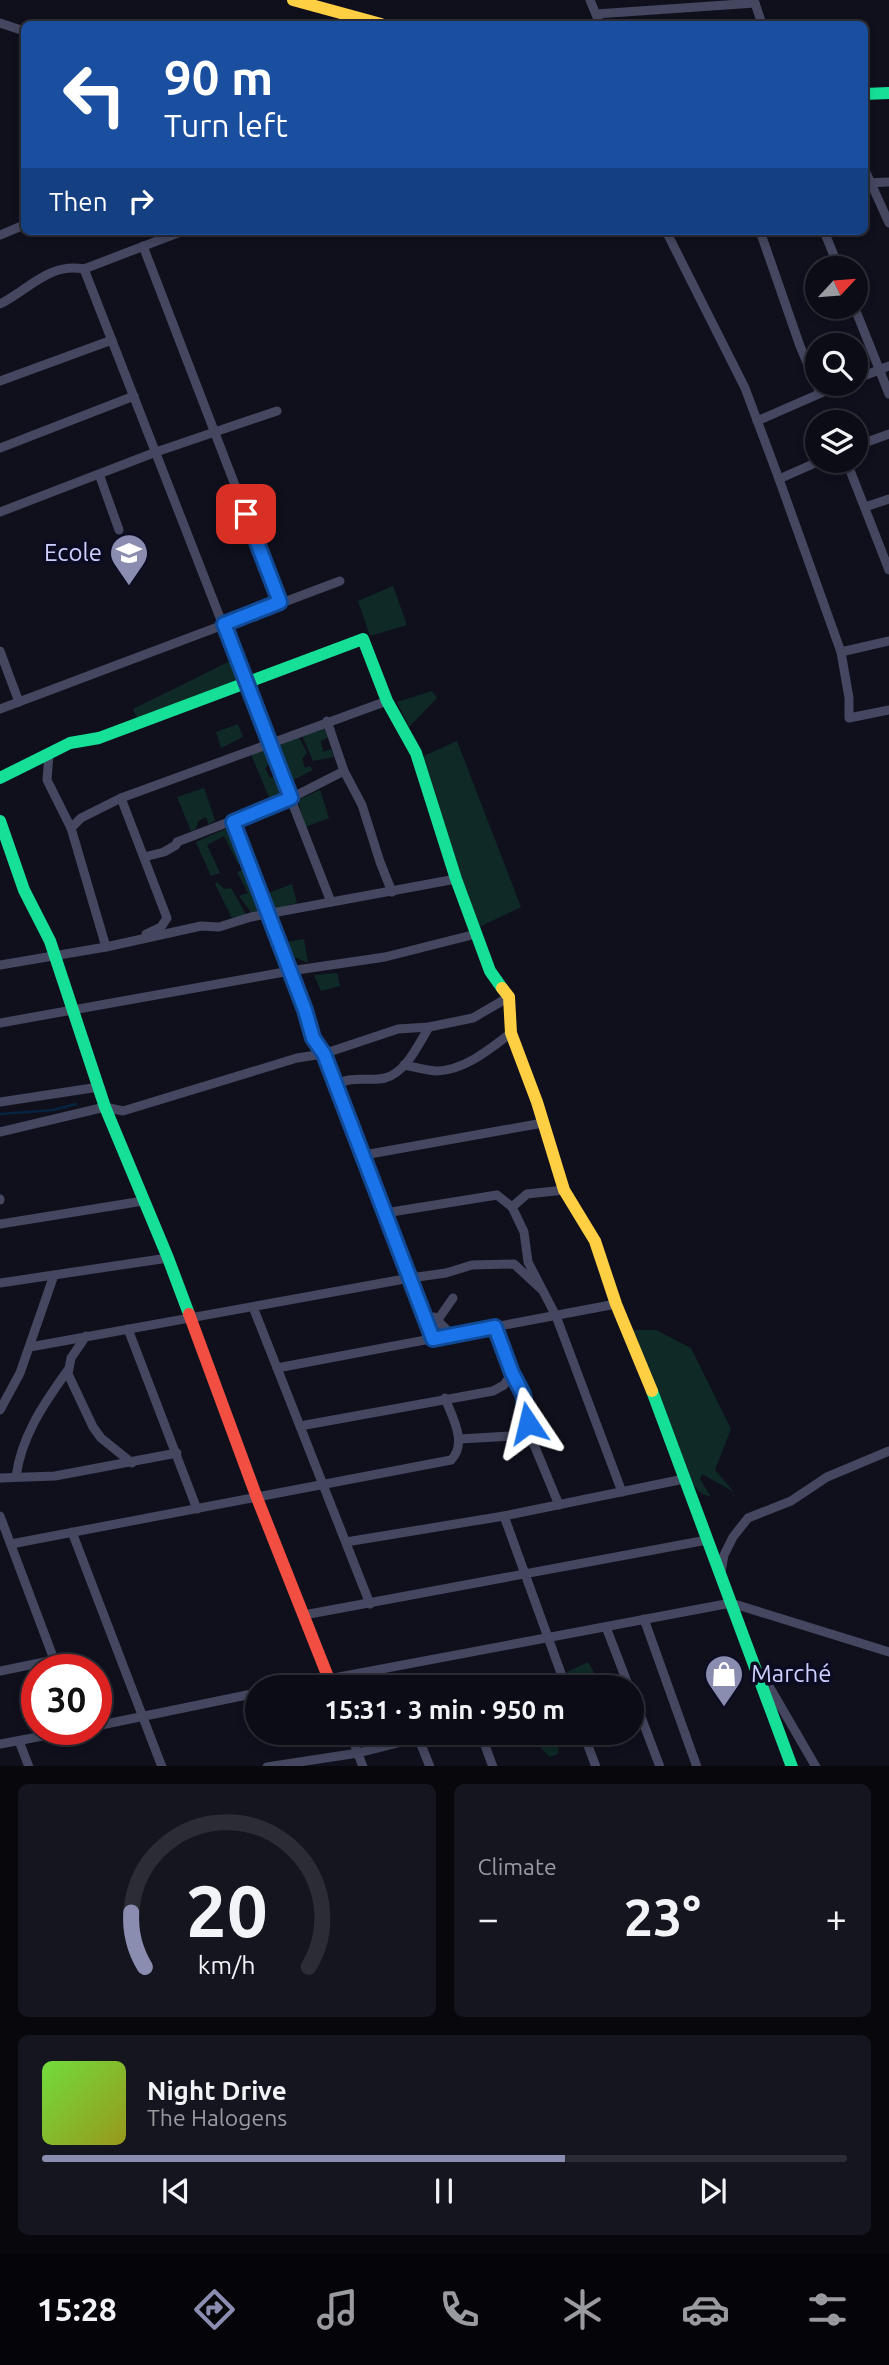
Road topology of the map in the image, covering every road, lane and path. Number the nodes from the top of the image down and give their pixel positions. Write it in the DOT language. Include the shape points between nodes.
graph roads {
  1 [pos="293,0"];
  2 [pos="590,0"];
  3 [pos="755,1"];
  4 [pos="667,4"];
  5 [pos="596,14"];
  6 [pos="370,21"];
  7 [pos="599,21"];
  8 [pos="761,21"];
  9 [pos="0,23"];
  10 [pos="21,30"];
  11 [pos="889,93"];
  12 [pos="868,94"];
  13 [pos="889,182"];
  14 [pos="868,183"];
  15 [pos="868,185"];
  16 [pos="889,223"];
  17 [pos="21,226"];
  18 [pos="0,235"];
  19 [pos="173,235"];
  20 [pos="668,235"];
  21 [pos="761,235"];
  22 [pos="826,235"];
  23 [pos="144,246"];
  24 [pos="834,256"];
  25 [pos="84,269"];
  26 [pos="0,304"];
  27 [pos="859,319"];
  28 [pos="112,340"];
  29 [pos="805,359"];
  30 [pos="889,366"];
  31 [pos="879,370"];
  32 [pos="868,374"];
  33 [pos="0,381"];
  34 [pos="889,394"];
  35 [pos="134,396"];
  36 [pos="813,396"];
  37 [pos="277,411"];
  38 [pos="757,421"];
  39 [pos="215,432"];
  40 [pos="889,434"];
  41 [pos="868,442"];
  42 [pos="0,448"];
  43 [pos="156,452"];
  44 [pos="805,468"];
  45 [pos="851,473"];
  46 [pos="99,474"];
  47 [pos="779,480"];
  48 [pos="889,499"];
  49 [pos="865,507"];
  50 [pos="0,512"];
  51 [pos="120,530"];
  52 [pos="889,570"];
  53 [pos="340,581"];
  54 [pos="280,602"];
  55 [pos="224,624"];
  56 [pos="889,641"];
  57 [pos="0,651"];
  58 [pos="841,652"];
  59 [pos="246,684"];
  60 [pos="387,701"];
  61 [pos="19,702"];
  62 [pos="0,709"];
  63 [pos="889,710"];
  64 [pos="327,721"];
  65 [pos="269,742"];
  66 [pos="49,754"];
  67 [pos="344,771"];
  68 [pos="0,778"];
  69 [pos="121,798"];
  70 [pos="291,798"];
  71 [pos="0,821"];
  72 [pos="233,822"];
  73 [pos="71,828"];
  74 [pos="144,857"];
  75 [pos="456,879"];
  76 [pos="393,892"];
  77 [pos="331,902"];
  78 [pos="269,914"];
  79 [pos="476,933"];
  80 [pos="131,941"];
  81 [pos="106,947"];
  82 [pos="53,956"];
  83 [pos="0,965"];
  84 [pos="290,971"];
  85 [pos="509,997"];
  86 [pos="72,1011"];
  87 [pos="0,1023"];
  88 [pos="429,1027"];
  89 [pos="510,1033"];
  90 [pos="324,1054"];
  91 [pos="404,1065"];
  92 [pos="335,1085"];
  93 [pos="99,1087"];
  94 [pos="0,1102"];
  95 [pos="105,1107"];
  96 [pos="543,1123"];
  97 [pos="0,1132"];
  98 [pos="364,1155"];
  99 [pos="564,1190"];
  100 [pos="143,1200"];
  101 [pos="512,1207"];
  102 [pos="385,1213"];
  103 [pos="0,1224"];
  104 [pos="168,1258"];
  105 [pos="54,1275"];
  106 [pos="410,1278"];
  107 [pos="0,1283"];
  108 [pos="541,1289"];
  109 [pos="453,1298"];
  110 [pos="420,1304"];
  111 [pos="616,1304"];
  112 [pos="253,1307"];
  113 [pos="556,1316"];
  114 [pos="191,1318"];
  115 [pos="437,1320"];
  116 [pos="495,1327"];
  117 [pos="128,1329"];
  118 [pos="447,1329"];
  119 [pos="432,1335"];
  120 [pos="86,1336"];
  121 [pos="30,1347"];
  122 [pos="277,1368"];
  123 [pos="68,1370"];
  124 [pos="512,1373"];
  125 [pos="445,1398"];
  126 [pos="0,1410"];
  127 [pos="300,1426"];
  128 [pos="530,1435"];
  129 [pos="459,1439"];
  130 [pos="889,1451"];
  131 [pos="177,1453"];
  132 [pos="132,1463"];
  133 [pos="16,1477"];
  134 [pos="0,1478"];
  135 [pos="684,1479"];
  136 [pos="323,1485"];
  137 [pos="622,1492"];
  138 [pos="257,1497"];
  139 [pos="559,1505"];
  140 [pos="197,1509"];
  141 [pos="0,1516"];
  142 [pos="504,1516"];
  143 [pos="72,1532"];
  144 [pos="707,1540"];
  145 [pos="346,1542"];
  146 [pos="11,1544"];
  147 [pos="523,1573"];
  148 [pos="721,1577"];
  149 [pos="731,1603"];
  150 [pos="370,1604"];
  151 [pos="304,1615"];
  152 [pos="644,1619"];
  153 [pos="606,1627"];
  154 [pos="547,1637"];
  155 [pos="748,1650"];
  156 [pos="889,1652"];
  157 [pos="52,1654"];
  158 [pos="21,1669"];
  159 [pos="0,1671"];
  160 [pos="327,1675"];
  161 [pos="368,1675"];
  162 [pos="561,1675"];
  163 [pos="624,1675"];
  164 [pos="245,1695"];
  165 [pos="142,1716"];
  166 [pos="112,1723"];
  167 [pos="644,1724"];
  168 [pos="19,1741"];
  169 [pos="0,1744"];
  170 [pos="355,1745"];
  171 [pos="388,1745"];
  172 [pos="421,1745"];
  173 [pos="485,1745"];
  174 [pos="588,1745"];
  175 [pos="358,1753"];
  176 [pos="29,1766"];
  177 [pos="162,1766"];
  178 [pos="267,1766"];
  179 [pos="363,1766"];
  180 [pos="430,1766"];
  181 [pos="493,1766"];
  182 [pos="596,1766"];
  183 [pos="660,1766"];
  184 [pos="697,1766"];
  185 [pos="792,1766"];
  186 [pos="816,1766"];
  1 -- 6 [label="street"];
  2 -- 5 [label="street"];
  3 -- 4 [label="street"];
  3 -- 8 [label="street"];
  4 -- 5 [label="street"];
  5 -- 7 [label="street"];
  9 -- 10 [label="street"];
  11 -- 12 [label="street"];
  13 -- 14 [label="street"];
  15 -- 16 [label="street"];
  17 -- 18 [label="street"];
  19 -- 23 [label="street"];
  20 -- 38 [label="street"];
  21 -- 29 [label="street"];
  22 -- 24 [label="street"];
  23 -- 25 [label="street"];
  23 -- 39 [label="street"];
  25 -- 26 [label="street" via="52,272"];
  25 -- 28 [label="street"];
  27 -- 31 [label="street"];
  28 -- 33 [label="street"];
  28 -- 35 [label="street"];
  30 -- 31 [label="street"];
  31 -- 32 [label="street"];
  31 -- 34 [label="street"];
  35 -- 42 [label="street"];
  35 -- 43 [label="street"];
  36 -- 38 [label="street"];
  37 -- 39 [label="street"];
  38 -- 47 [label="street"];
  39 -- 43 [label="street"];
  39 -- 54 [label="street"];
  40 -- 41 [label="street"];
  43 -- 46 [label="street"];
  43 -- 55 [label="street"];
  44 -- 47 [label="street"];
  45 -- 49 [label="street"];
  46 -- 50 [label="street"];
  46 -- 51 [label="street"];
  47 -- 58 [label="street"];
  48 -- 49 [label="street"];
  49 -- 52 [label="street"];
  53 -- 54 [label="street"];
  54 -- 55 [label="street"];
  55 -- 59 [label="street"];
  55 -- 61 [label="street"];
  56 -- 58 [label="street"];
  57 -- 61 [label="street"];
  58 -- 63 [label="street" via="849,718"];
  59 -- 60 [label="street" via="363,639"];
  59 -- 65 [label="street"];
  59 -- 66 [label="street"];
  60 -- 64 [label="street"];
  60 -- 75 [label="street" via="416,753"];
  61 -- 62 [label="street"];
  64 -- 65 [label="street"];
  64 -- 67 [label="street"];
  65 -- 69 [label="street"];
  65 -- 70 [label="street"];
  66 -- 68 [label="street"];
  66 -- 73 [label="street" via="47,780"];
  67 -- 70 [label="street"];
  67 -- 76 [label="street" via="362,805"];
  69 -- 73 [label="street"];
  69 -- 74 [label="street"];
  70 -- 72 [label="street"];
  70 -- 77 [label="street"];
  71 -- 82 [label="street"];
  72 -- 74 [label="street"];
  72 -- 78 [label="street"];
  73 -- 81 [label="street"];
  74 -- 80 [label="street" via="167,918 161,927"];
  75 -- 76 [label="street"];
  75 -- 79 [label="street"];
  76 -- 77 [label="street"];
  77 -- 78 [label="street"];
  78 -- 80 [label="street"];
  78 -- 84 [label="street"];
  79 -- 84 [label="street" via="385,957"];
  79 -- 85 [label="street" via="490,971"];
  80 -- 81 [label="street"];
  81 -- 82 [label="street"];
  82 -- 83 [label="street"];
  82 -- 86 [label="street"];
  84 -- 86 [label="street"];
  84 -- 90 [label="street" via="313,1038"];
  85 -- 88 [label="street" via="473,1018"];
  85 -- 89 [label="street"];
  86 -- 87 [label="street"];
  86 -- 93 [label="street"];
  88 -- 90 [label="street" via="398,1029"];
  88 -- 91 [label="street"];
  89 -- 91 [label="street" via="484,1054 456,1066 437,1070"];
  89 -- 96 [label="street"];
  90 -- 92 [label="street"];
  90 -- 95 [label="street" via="297,1058 123,1111"];
  91 -- 92 [label="street" via="387,1078 359,1078"];
  92 -- 98 [label="street"];
  93 -- 94 [label="street"];
  93 -- 95 [label="street"];
  95 -- 97 [label="street"];
  95 -- 100 [label="street"];
  96 -- 98 [label="street"];
  96 -- 99 [label="street"];
  98 -- 102 [label="street"];
  99 -- 101 [label="street" via="527,1194"];
  99 -- 111 [label="street" via="595,1241"];
  100 -- 103 [label="street"];
  100 -- 104 [label="street"];
  101 -- 102 [label="street" via="497,1195"];
  101 -- 108 [label="street"];
  102 -- 106 [label="street"];
  104 -- 105 [label="street"];
  104 -- 114 [label="street"];
  105 -- 107 [label="street"];
  105 -- 121 [label="street"];
  106 -- 108 [label="street" via="472,1265 514,1264"];
  106 -- 110 [label="street"];
  106 -- 112 [label="street"];
  108 -- 113 [label="street"];
  109 -- 115 [label="street"];
  110 -- 115 [label="street"];
  110 -- 119 [label="street"];
  111 -- 113 [label="street"];
  111 -- 135 [label="street"];
  112 -- 114 [label="street"];
  112 -- 122 [label="street"];
  113 -- 116 [label="street"];
  113 -- 137 [label="street"];
  114 -- 117 [label="street"];
  114 -- 138 [label="street"];
  115 -- 118 [label="street"];
  115 -- 119 [label="street"];
  116 -- 119 [label="street"];
  116 -- 124 [label="street"];
  117 -- 120 [label="street"];
  117 -- 131 [label="street"];
  119 -- 122 [label="street"];
  120 -- 121 [label="street"];
  120 -- 123 [label="street"];
  121 -- 126 [label="street"];
  122 -- 127 [label="street"];
  123 -- 132 [label="street" via="93,1427"];
  123 -- 133 [label="street" via="31,1427"];
  124 -- 125 [label="street" via="493,1391"];
  124 -- 128 [label="street" via="523,1394"];
  125 -- 127 [label="street"];
  125 -- 129 [label="street"];
  127 -- 136 [label="street"];
  128 -- 129 [label="street"];
  128 -- 139 [label="street"];
  129 -- 136 [label="street" via="451,1460"];
  130 -- 148 [label="street" via="748,1518 728,1546"];
  131 -- 132 [label="street"];
  131 -- 140 [label="street"];
  132 -- 133 [label="street" via="55,1476"];
  133 -- 134 [label="street"];
  135 -- 137 [label="street"];
  135 -- 144 [label="street"];
  136 -- 138 [label="street"];
  136 -- 145 [label="street"];
  137 -- 139 [label="street"];
  138 -- 140 [label="street"];
  138 -- 151 [label="street"];
  139 -- 142 [label="street"];
  140 -- 143 [label="street"];
  141 -- 146 [label="street"];
  142 -- 145 [label="street"];
  142 -- 147 [label="street"];
  143 -- 146 [label="street"];
  143 -- 165 [label="street"];
  144 -- 147 [label="street"];
  144 -- 148 [label="street"];
  145 -- 150 [label="street"];
  146 -- 157 [label="street"];
  147 -- 150 [label="street"];
  147 -- 154 [label="street"];
  148 -- 149 [label="street"];
  149 -- 152 [label="street"];
  149 -- 155 [label="street"];
  149 -- 156 [label="street"];
  150 -- 151 [label="street"];
  151 -- 160 [label="street"];
  152 -- 153 [label="street"];
  152 -- 184 [label="street"];
  153 -- 154 [label="street"];
  153 -- 163 [label="street"];
  154 -- 161 [label="street"];
  154 -- 162 [label="street"];
  155 -- 185 [label="street"];
  155 -- 186 [label="street"];
  158 -- 159 [label="street"];
  164 -- 165 [label="street"];
  165 -- 166 [label="street"];
  165 -- 177 [label="street"];
  167 -- 183 [label="street"];
  168 -- 169 [label="street"];
  168 -- 176 [label="street"];
  170 -- 175 [label="street"];
  171 -- 175 [label="street"];
  172 -- 180 [label="street"];
  173 -- 181 [label="street"];
  174 -- 182 [label="street"];
  175 -- 178 [label="street"];
  175 -- 179 [label="street"];
}
